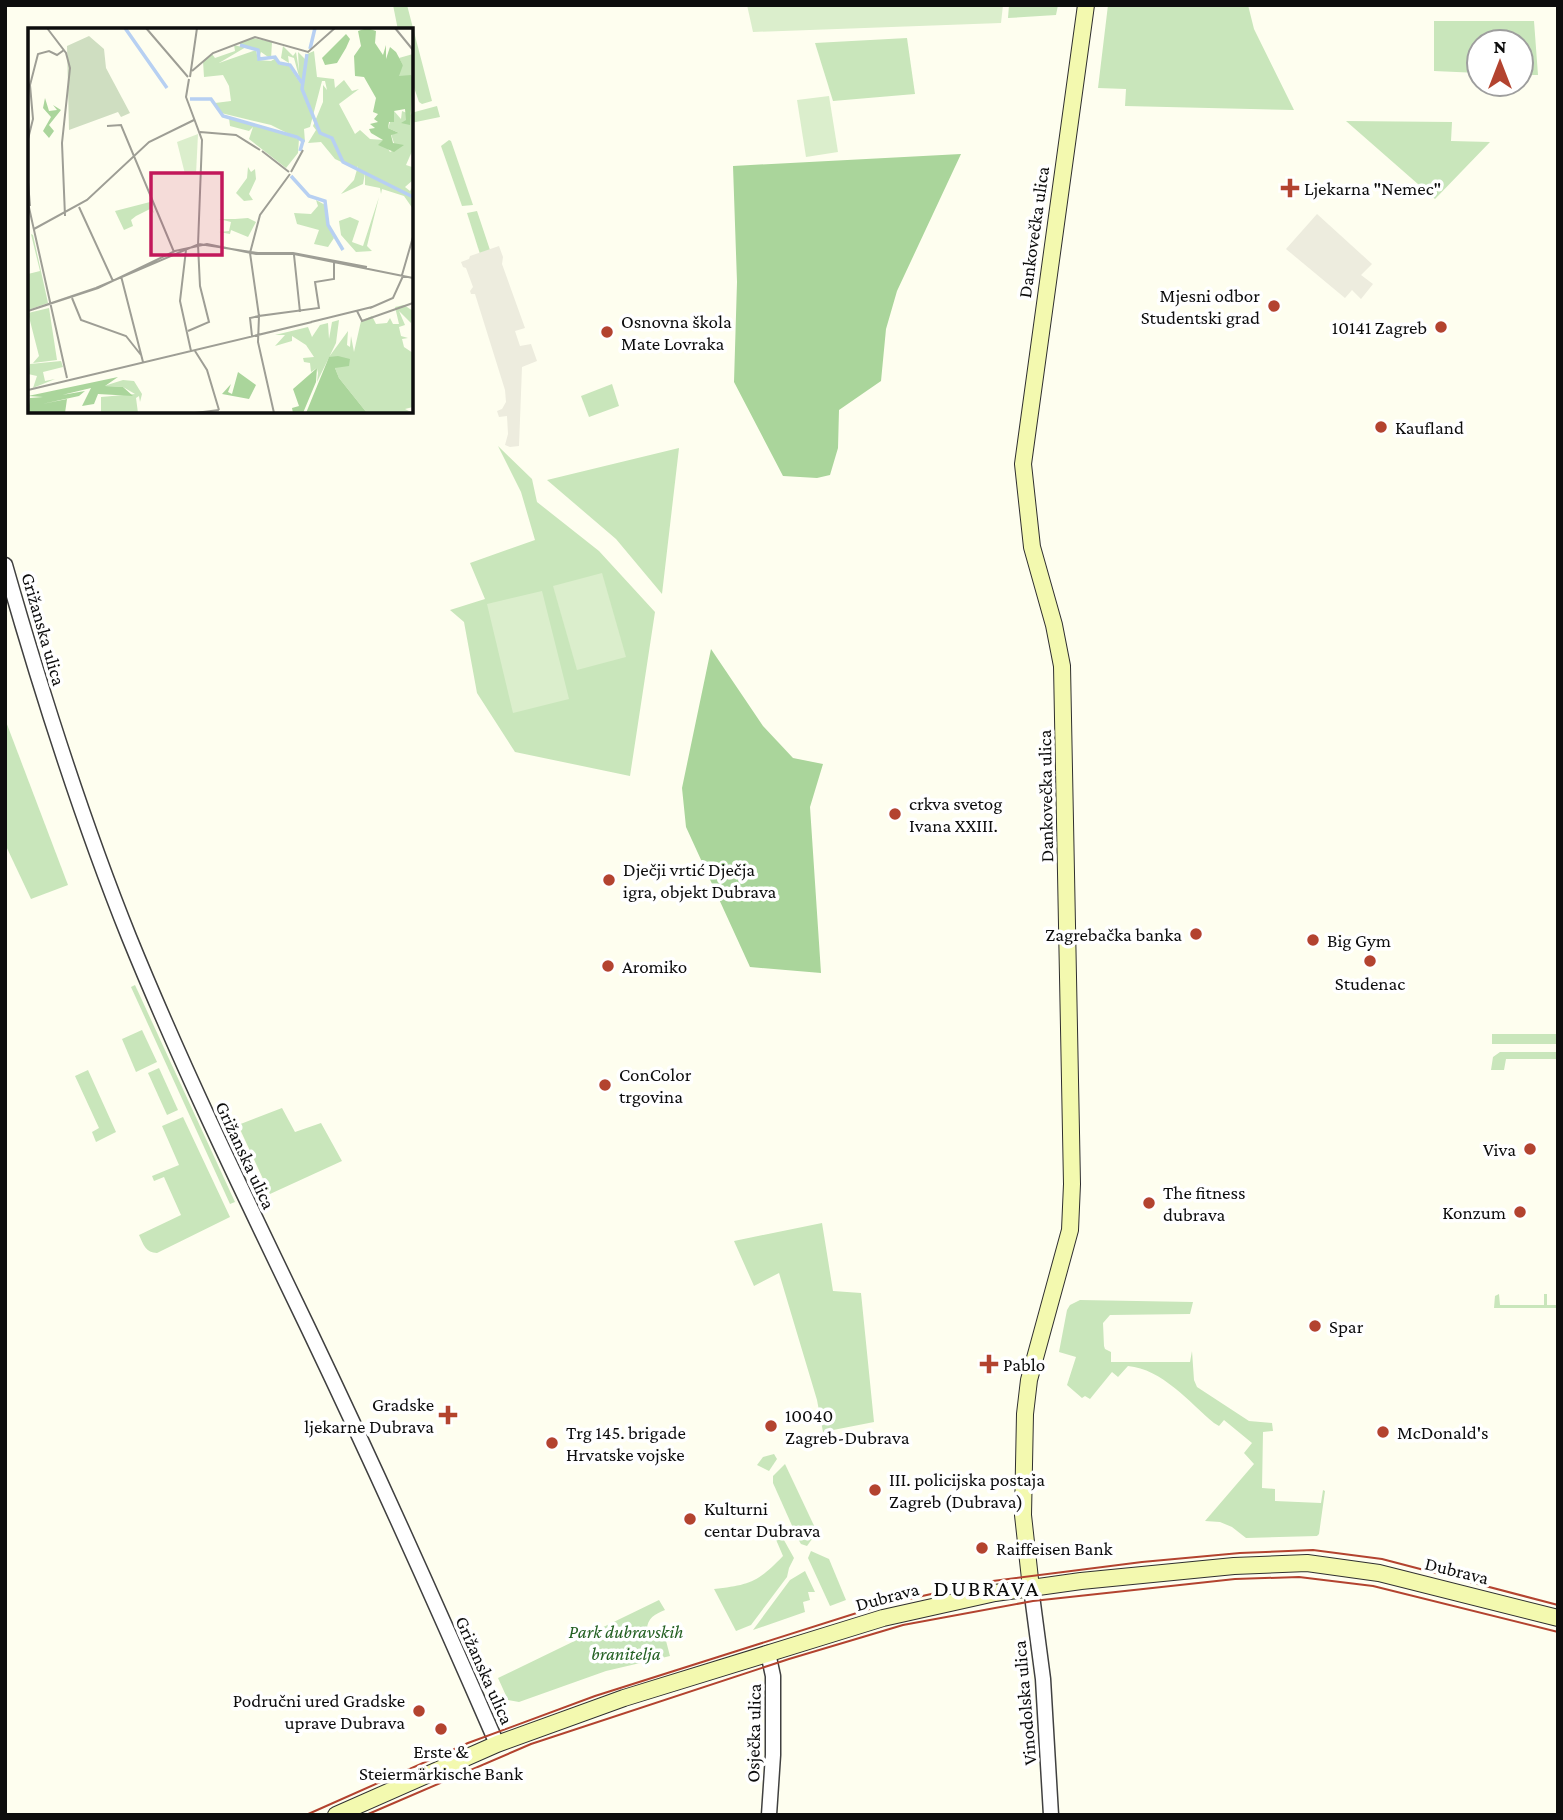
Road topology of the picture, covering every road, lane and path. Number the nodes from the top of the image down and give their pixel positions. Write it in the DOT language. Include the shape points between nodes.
graph roads {
  1 [pos="1086,5"];
  2 [pos="5,565"];
  3 [pos="1031,1588"];
  4 [pos="1558,1618"];
  5 [pos="768,1653"];
  6 [pos="497,1744"];
  7 [pos="336,1815"];
  8 [pos="769,1815"];
  9 [pos="1051,1815"];
  1 -- 3 [label="main road, Dankovečka ulica" via="1023,464 1032,547 1062,666 1072,1184 1070,1230 1027,1393 1022,1482"];
  2 -- 6 [label="street, Grižanska ulica" via="64,760 155,999"];
  3 -- 4 [label="main road, Dubrava" via="1234,1566 1321,1564 1379,1573"];
  3 -- 5 [label="main road, Dubrava" via="909,1611"];
  3 -- 9 [label="street, Vinodolska ulica"];
  5 -- 6 [label="main road, Dubrava"];
  5 -- 8 [label="street, Osječka ulica" via="773,1703"];
  6 -- 7 [label="main road, Dubrava"];
}
